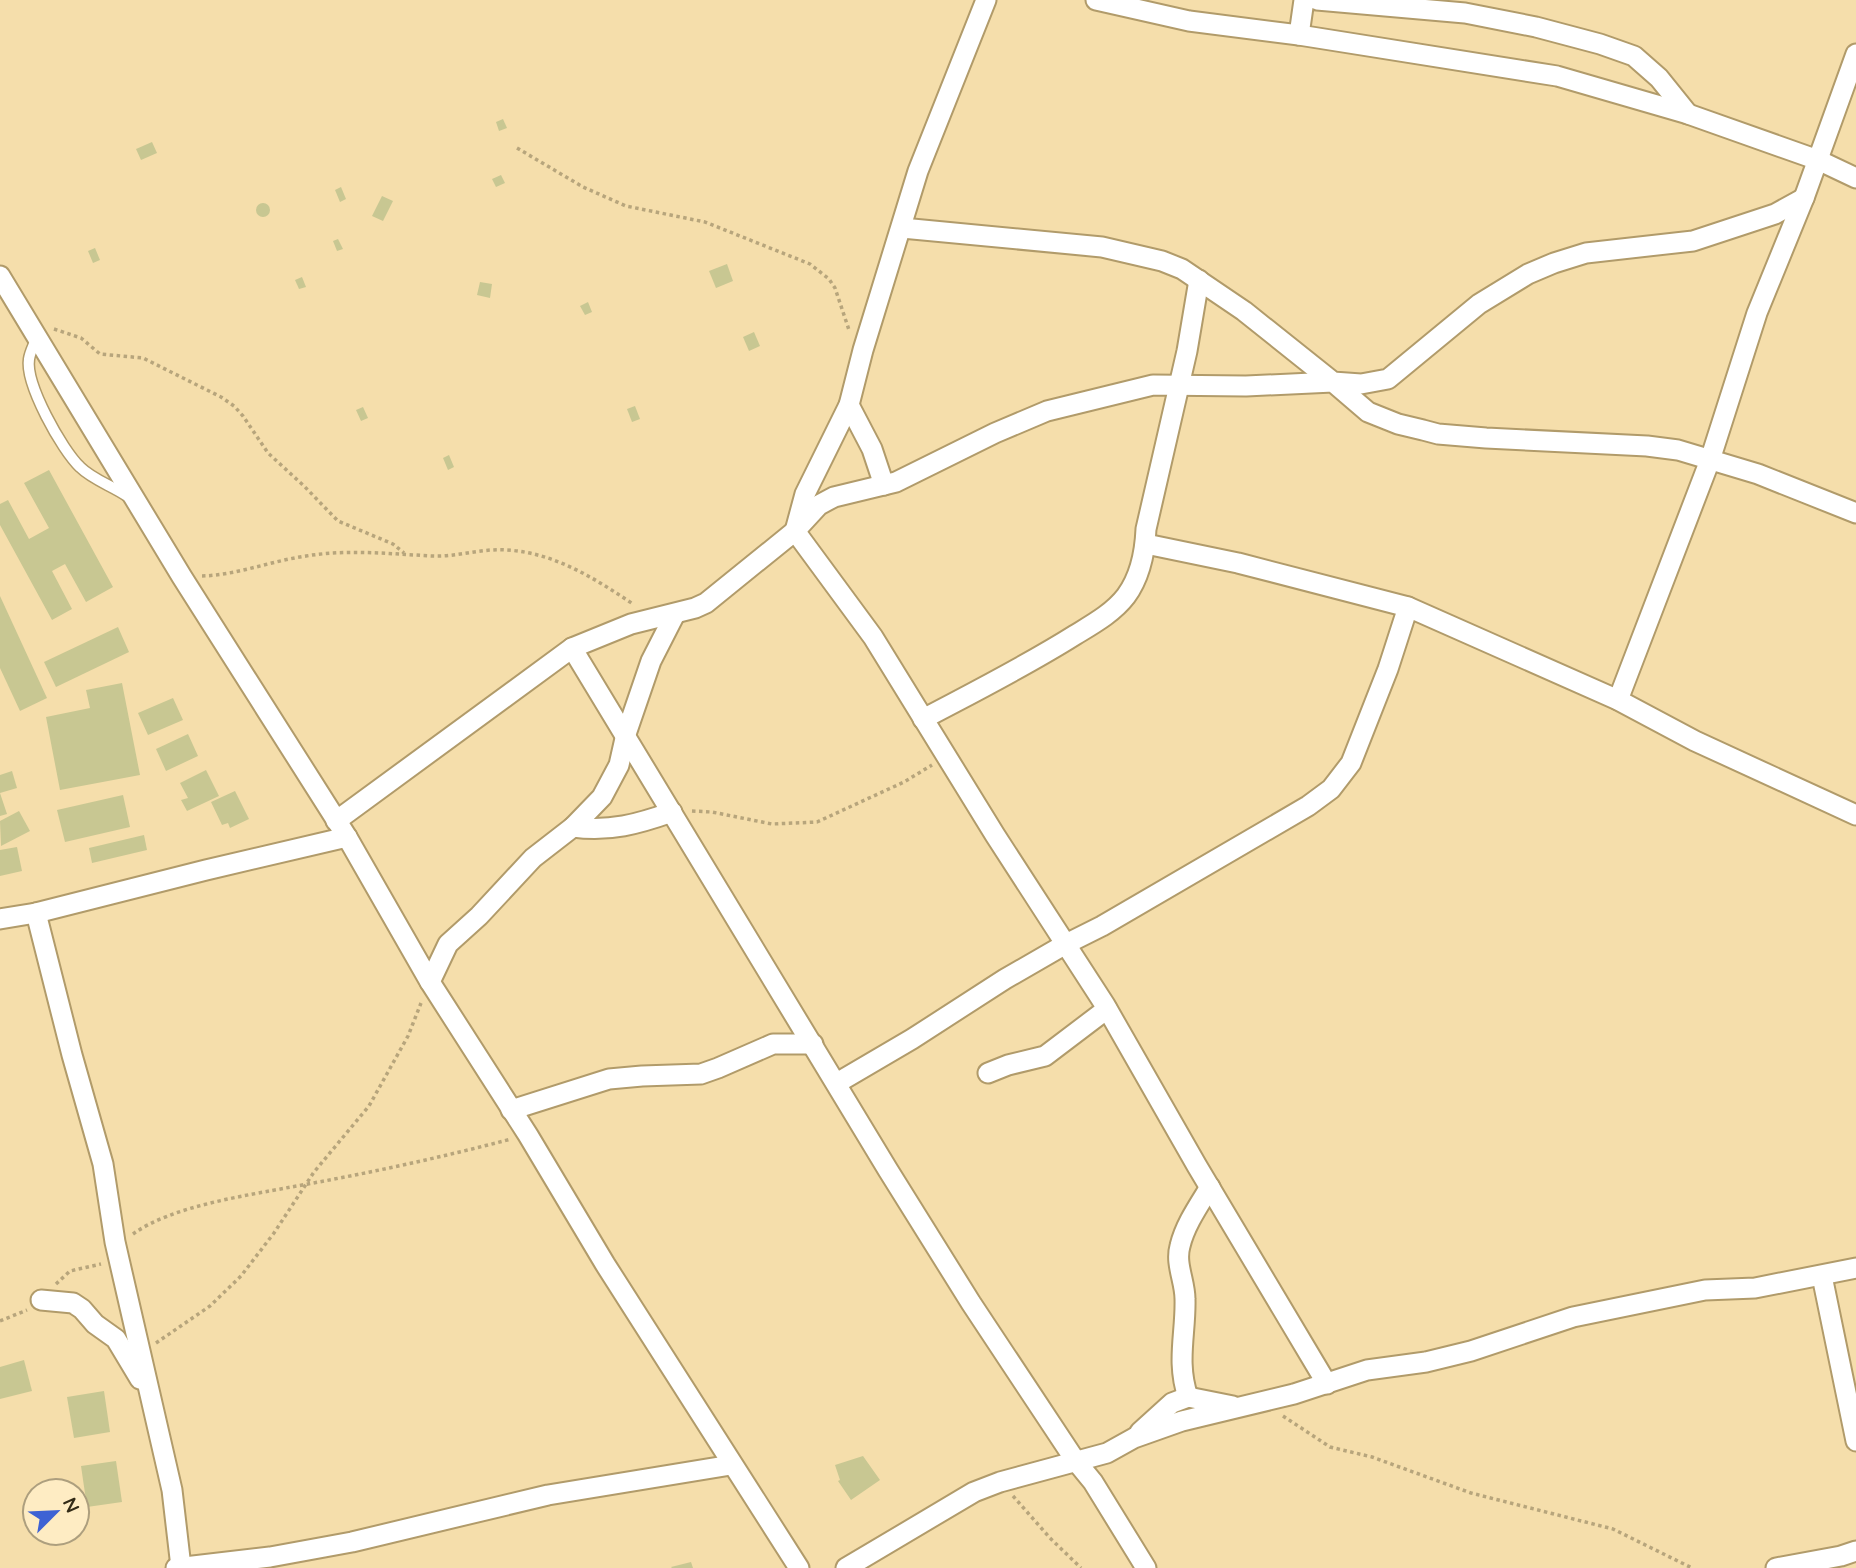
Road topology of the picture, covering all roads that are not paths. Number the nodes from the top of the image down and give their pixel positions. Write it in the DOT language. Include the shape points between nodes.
graph roads {
  1 [pos="986,0"];
  2 [pos="1096,0"];
  3 [pos="1304,0"];
  4 [pos="1317,0"];
  5 [pos="1299,35"];
  6 [pos="1856,54"];
  7 [pos="1688,114"];
  8 [pos="1818,159"];
  9 [pos="1856,178"];
  10 [pos="1804,198"];
  11 [pos="902,228"];
  12 [pos="0,276"];
  13 [pos="1199,280"];
  14 [pos="34,335"];
  15 [pos="1333,382"];
  16 [pos="1179,386"];
  17 [pos="849,405"];
  18 [pos="1710,460"];
  19 [pos="884,485"];
  20 [pos="136,501"];
  21 [pos="1856,513"];
  22 [pos="795,531"];
  23 [pos="1146,544"];
  24 [pos="1408,607"];
  25 [pos="675,614"];
  26 [pos="572,648"];
  27 [pos="1618,700"];
  28 [pos="923,719"];
  29 [pos="626,734"];
  30 [pos="672,812"];
  31 [pos="1856,815"];
  32 [pos="573,827"];
  33 [pos="341,829"];
  34 [pos="36,913"];
  35 [pos="0,919"];
  36 [pos="1064,945"];
  37 [pos="430,982"];
  38 [pos="1107,1009"];
  39 [pos="813,1044"];
  40 [pos="988,1073"];
  41 [pos="837,1083"];
  42 [pos="512,1110"];
  43 [pos="1210,1187"];
  44 [pos="1856,1268"];
  45 [pos="1822,1276"];
  46 [pos="41,1300"];
  47 [pos="1327,1384"];
  48 [pos="149,1392"];
  49 [pos="1188,1397"];
  50 [pos="1236,1407"];
  51 [pos="1134,1438"];
  52 [pos="1856,1441"];
  53 [pos="1075,1460"];
  54 [pos="731,1465"];
  55 [pos="1856,1551"];
  56 [pos="179,1567"];
  57 [pos="799,1568"];
  58 [pos="846,1568"];
  59 [pos="1146,1568"];
  60 [pos="1776,1568"];
  1 -- 11 [label="street" via="918,172"];
  2 -- 5 [label="street" via="1189,21"];
  3 -- 5 [label="street"];
  4 -- 7 [label="street" via="1465,13 1600,44 1634,56"];
  5 -- 7 [label="street" via="1557,76"];
  6 -- 8 [label="street"];
  7 -- 8 [label="street"];
  8 -- 9 [label="street"];
  8 -- 10 [label="street"];
  10 -- 15 [label="street" via="1775,214 1693,241 1586,253 1554,262 1479,304 1388,379 1361,384"];
  10 -- 18 [label="street" via="1757,313"];
  11 -- 13 [label="street" via="1101,247 1162,261"];
  11 -- 17 [label="street"];
  12 -- 14 [label="street"];
  13 -- 15 [label="street"];
  13 -- 16 [label="street"];
  14 -- 20 [label="street"];
  14 -- 20 [label="lane" via="30,373 62,444 82,469"];
  15 -- 16 [label="street"];
  15 -- 18 [label="street" via="1368,412 1438,434 1647,446"];
  16 -- 19 [label="street" via="1153,385 1047,411"];
  16 -- 23 [label="street"];
  17 -- 19 [label="street"];
  17 -- 22 [label="street" via="805,494"];
  18 -- 21 [label="street"];
  18 -- 27 [label="street"];
  19 -- 22 [label="street" via="819,505"];
  20 -- 33 [label="street"];
  22 -- 25 [label="street" via="716,597"];
  22 -- 28 [label="street" via="873,637"];
  23 -- 24 [label="street"];
  23 -- 28 [label="street" via="1132,586 1107,615"];
  24 -- 27 [label="street"];
  24 -- 36 [label="street" via="1351,763 1331,789"];
  25 -- 26 [label="street" via="631,624"];
  25 -- 29 [label="street" via="651,661"];
  26 -- 29 [label="street"];
  26 -- 33 [label="street"];
  27 -- 31 [label="street"];
  28 -- 36 [label="street"];
  29 -- 30 [label="street"];
  29 -- 32 [label="street" via="611,782"];
  30 -- 32 [label="street" via="625,827"];
  30 -- 39 [label="street"];
  32 -- 37 [label="street" via="533,858 448,944"];
  33 -- 34 [label="street" via="206,870"];
  33 -- 37 [label="street"];
  34 -- 35 [label="street"];
  34 -- 48 [label="street" via="99,1144"];
  36 -- 38 [label="street"];
  36 -- 41 [label="street"];
  37 -- 42 [label="street"];
  38 -- 40 [label="street" via="1045,1056"];
  38 -- 43 [label="street"];
  39 -- 41 [label="street"];
  39 -- 42 [label="street" via="774,1044 701,1074 610,1079"];
  41 -- 53 [label="street" via="971,1303"];
  42 -- 54 [label="street"];
  43 -- 47 [label="street"];
  43 -- 49 [label="street" via="1179,1247 1186,1300 1182,1353"];
  44 -- 45 [label="street"];
  45 -- 47 [label="street" via="1628,1305 1573,1317 1460,1354 1367,1370"];
  45 -- 52 [label="street"];
  46 -- 48 [label="street" via="73,1303 82,1309 116,1339"];
  47 -- 50 [label="street"];
  48 -- 56 [label="street" via="172,1490"];
  49 -- 50 [label="street"];
  49 -- 51 [label="street" via="1172,1403"];
  50 -- 51 [label="street"];
  51 -- 53 [label="street" via="1107,1453"];
  53 -- 58 [label="street" via="974,1492"];
  53 -- 59 [label="street"];
  54 -- 56 [label="street" via="548,1495 352,1542"];
  54 -- 57 [label="street"];
  55 -- 60 [label="street"];
}
